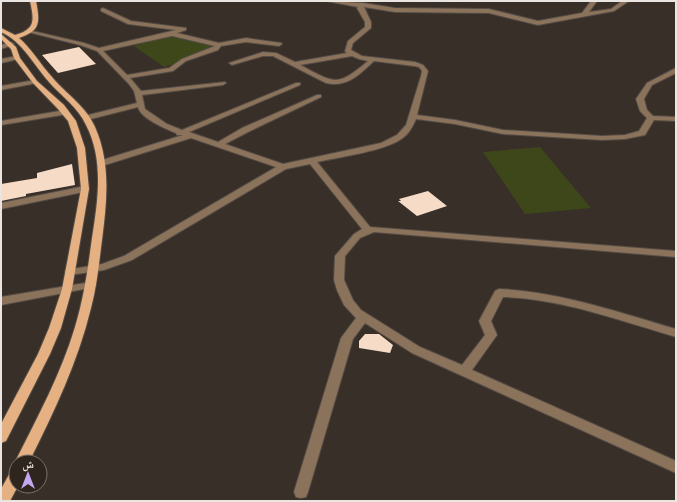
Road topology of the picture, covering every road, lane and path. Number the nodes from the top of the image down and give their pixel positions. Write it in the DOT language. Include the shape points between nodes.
graph roads {
  1 [pos="34,1"];
  2 [pos="329,1"];
  3 [pos="594,1"];
  4 [pos="626,1"];
  5 [pos="363,5"];
  6 [pos="103,10"];
  7 [pos="584,14"];
  8 [pos="1,30"];
  9 [pos="30,31"];
  10 [pos="170,34"];
  11 [pos="1,36"];
  12 [pos="9,43"];
  13 [pos="279,44"];
  14 [pos="219,45"];
  15 [pos="99,50"];
  16 [pos="352,54"];
  17 [pos="17,58"];
  18 [pos="372,60"];
  19 [pos="1,61"];
  20 [pos="232,63"];
  21 [pos="296,64"];
  22 [pos="676,70"];
  23 [pos="126,77"];
  24 [pos="35,82"];
  25 [pos="223,83"];
  26 [pos="298,84"];
  27 [pos="1,88"];
  28 [pos="138,94"];
  29 [pos="319,96"];
  30 [pos="140,104"];
  31 [pos="65,112"];
  32 [pos="414,117"];
  33 [pos="87,118"];
  34 [pos="651,118"];
  35 [pos="676,119"];
  36 [pos="1,123"];
  37 [pos="184,134"];
  38 [pos="220,144"];
  39 [pos="311,160"];
  40 [pos="102,163"];
  41 [pos="283,167"];
  42 [pos="85,189"];
  43 [pos="1,206"];
  44 [pos="368,230"];
  45 [pos="676,254"];
  46 [pos="93,270"];
  47 [pos="70,272"];
  48 [pos="90,285"];
  49 [pos="67,289"];
  50 [pos="1,301"];
  51 [pos="362,317"];
  52 [pos="676,334"];
  53 [pos="464,371"];
  54 [pos="1,437"];
  55 [pos="26,454"];
  56 [pos="676,467"];
  57 [pos="8,490"];
  58 [pos="301,492"];
  59 [pos="2,501"];
  1 -- 9 [label="main road" via="36,17 34,27"];
  2 -- 5 [label="street"];
  3 -- 7 [label="street"];
  4 -- 7 [label="street" via="612,10"];
  5 -- 7 [label="street" via="406,11 489,11 538,23"];
  5 -- 16 [label="street" via="360,8 368,22 368,28 348,45 348,51"];
  6 -- 10 [label="street" via="130,23 184,29"];
  8 -- 12 [label="main road"];
  9 -- 12 [label="main road"];
  9 -- 15 [label="street"];
  10 -- 14 [label="street"];
  10 -- 15 [label="street"];
  11 -- 12 [label="main road"];
  12 -- 17 [label="main road"];
  12 -- 33 [label="main road" via="23,44 50,79"];
  13 -- 14 [label="street" via="246,40"];
  14 -- 23 [label="street" via="216,49 184,60 171,70"];
  15 -- 23 [label="street"];
  16 -- 18 [label="street"];
  16 -- 21 [label="street"];
  17 -- 19 [label="street"];
  17 -- 24 [label="main road"];
  18 -- 21 [label="street" via="347,81 340,83 328,82"];
  18 -- 32 [label="street" via="415,64 423,68 424,74"];
  20 -- 21 [label="street" via="267,53"];
  22 -- 34 [label="street" via="649,84 640,99 644,111"];
  23 -- 28 [label="street"];
  24 -- 27 [label="street"];
  24 -- 31 [label="main road"];
  25 -- 28 [label="street"];
  26 -- 37 [label="street"];
  28 -- 30 [label="street"];
  29 -- 38 [label="street"];
  30 -- 33 [label="street"];
  30 -- 37 [label="street" via="142,110 152,119"];
  31 -- 36 [label="street"];
  31 -- 42 [label="main road" via="78,138"];
  32 -- 34 [label="street" via="462,123 503,132 602,138 642,133"];
  32 -- 39 [label="street" via="405,132 390,142"];
  33 -- 40 [label="main road" via="98,144"];
  34 -- 35 [label="street"];
  37 -- 38 [label="street"];
  37 -- 40 [label="street"];
  38 -- 41 [label="street"];
  39 -- 41 [label="street"];
  39 -- 44 [label="street"];
  40 -- 46 [label="main road" via="104,187"];
  41 -- 46 [label="street" via="128,258"];
  42 -- 43 [label="street"];
  42 -- 47 [label="main road"];
  44 -- 45 [label="street" via="394,230"];
  44 -- 51 [label="street" via="357,236 345,249 340,256 339,266 342,290 348,302"];
  46 -- 47 [label="street"];
  46 -- 48 [label="main road"];
  47 -- 49 [label="main road"];
  48 -- 49 [label="street"];
  48 -- 55 [label="main road" via="84,316 69,362"];
  49 -- 50 [label="street"];
  49 -- 54 [label="main road" via="44,354"];
  51 -- 53 [label="street" via="416,350"];
  51 -- 58 [label="street" via="347,338"];
  52 -- 53 [label="street" via="631,319 548,299 499,293 485,321 491,335"];
  53 -- 56 [label="street"];
  57 -- 59 [label="main road"];
}
